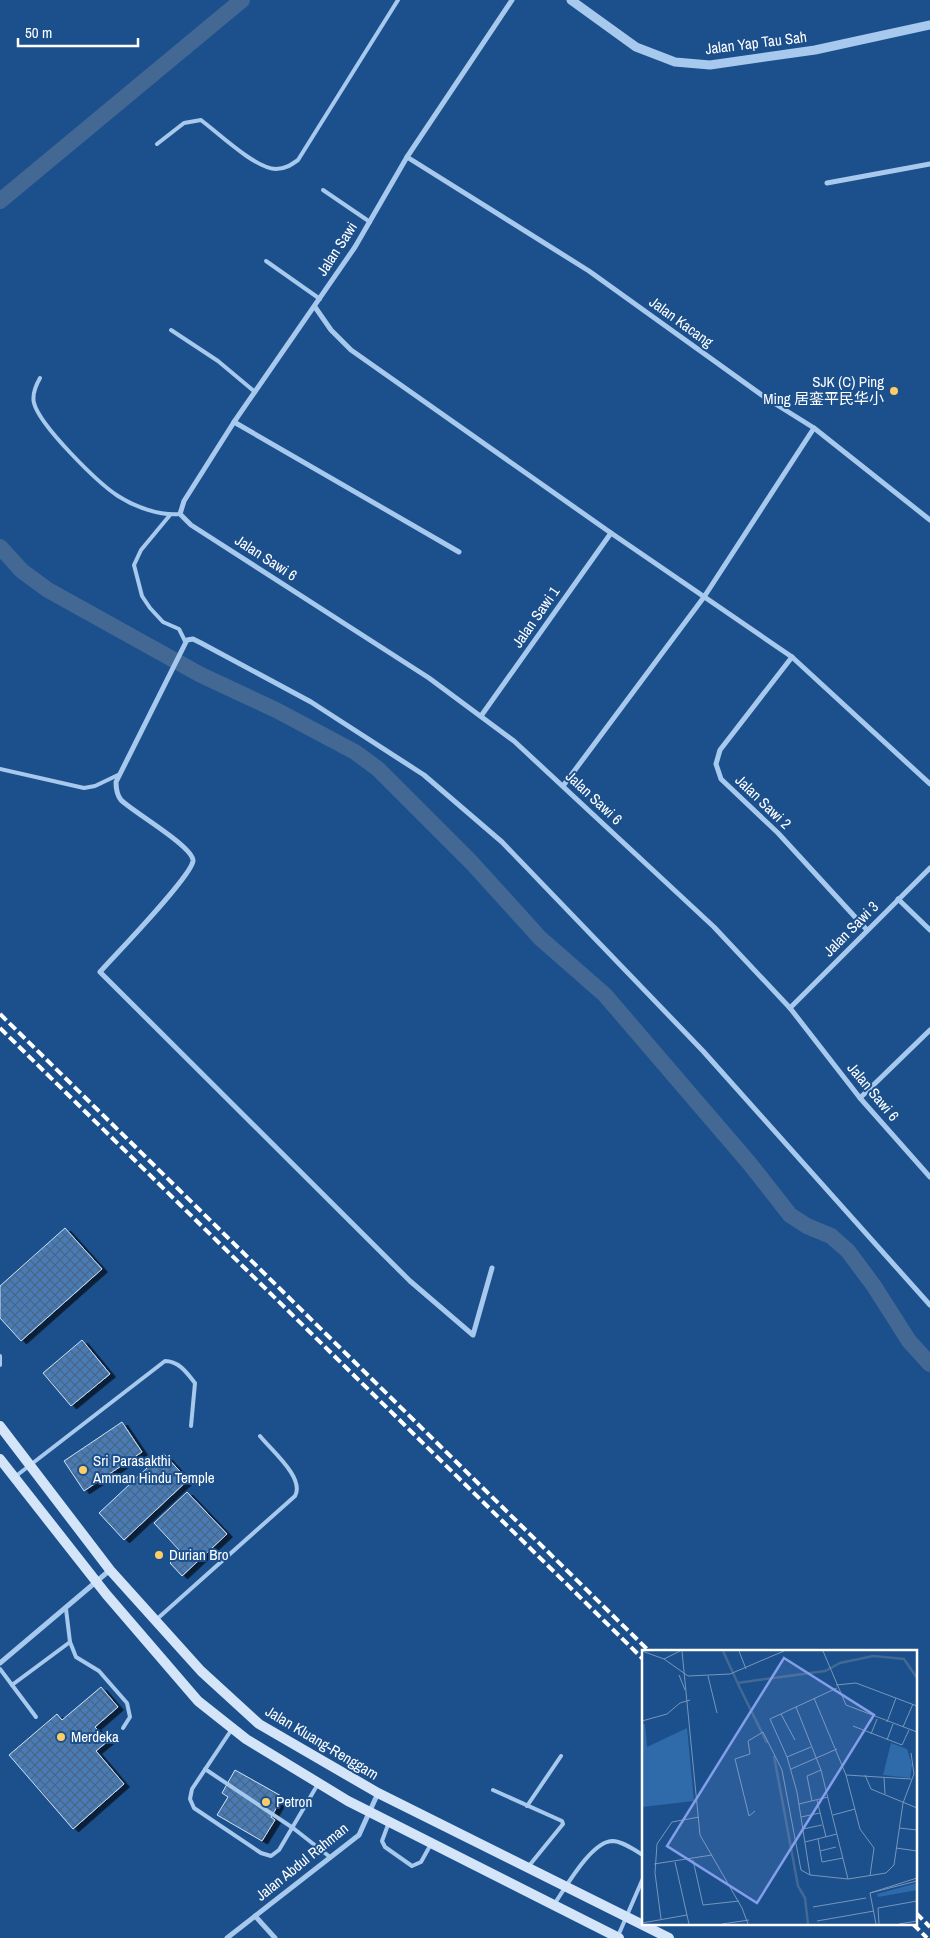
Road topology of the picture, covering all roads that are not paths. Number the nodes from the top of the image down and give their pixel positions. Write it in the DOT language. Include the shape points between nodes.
graph roads {
  1 [pos="398,0"];
  2 [pos="512,0"];
  3 [pos="571,0"];
  4 [pos="930,24"];
  5 [pos="157,144"];
  6 [pos="408,157"];
  7 [pos="930,164"];
  8 [pos="827,183"];
  9 [pos="323,190"];
  10 [pos="370,222"];
  11 [pos="266,261"];
  12 [pos="320,298"];
  13 [pos="315,307"];
  14 [pos="171,330"];
  15 [pos="40,378"];
  16 [pos="255,392"];
  17 [pos="234,422"];
  18 [pos="814,428"];
  19 [pos="180,512"];
  20 [pos="170,515"];
  21 [pos="930,520"];
  22 [pos="611,533"];
  23 [pos="459,552"];
  24 [pos="704,597"];
  25 [pos="185,641"];
  26 [pos="792,657"];
  27 [pos="481,716"];
  28 [pos="0,769"];
  29 [pos="118,775"];
  30 [pos="930,784"];
  31 [pos="563,786"];
  32 [pos="930,868"];
  33 [pos="898,899"];
  34 [pos="867,930"];
  35 [pos="930,930"];
  36 [pos="790,1008"];
  37 [pos="930,1030"];
  38 [pos="860,1098"];
  39 [pos="930,1177"];
  40 [pos="492,1268"];
  41 [pos="930,1305"];
  42 [pos="0,1356"];
  43 [pos="0,1365"];
  44 [pos="0,1426"];
  45 [pos="191,1426"];
  46 [pos="260,1436"];
  47 [pos="0,1459"];
  48 [pos="29,1465"];
  49 [pos="14,1477"];
  50 [pos="110,1570"];
  51 [pos="97,1582"];
  52 [pos="66,1609"];
  53 [pos="155,1620"];
  54 [pos="70,1642"];
  55 [pos="0,1663"];
  56 [pos="0,1669"];
  57 [pos="12,1685"];
  58 [pos="36,1717"];
  59 [pos="123,1728"];
  60 [pos="232,1729"];
  61 [pos="561,1756"];
  62 [pos="205,1769"];
  63 [pos="318,1784"];
  64 [pos="493,1790"];
  65 [pos="378,1793"];
  66 [pos="527,1806"];
  67 [pos="368,1811"];
  68 [pos="389,1822"];
  69 [pos="293,1828"];
  70 [pos="431,1843"];
  71 [pos="642,1855"];
  72 [pos="330,1857"];
  73 [pos="528,1867"];
  74 [pos="642,1881"];
  75 [pos="566,1886"];
  76 [pos="554,1905"];
  77 [pos="255,1916"];
  78 [pos="626,1917"];
  79 [pos="642,1925"];
  80 [pos="644,1926"];
  81 [pos="227,1938"];
  82 [pos="275,1938"];
  83 [pos="619,1938"];
  84 [pos="669,1938"];
  1 -- 5 [label="lane" via="298,160 288,167 275,169 260,165 201,120 184,123"];
  2 -- 6 [label="street, Jalan Sawi"];
  3 -- 4 [label="street, Jalan Yap Tau Sah" via="636,47 674,62 710,65 815,50"];
  6 -- 10 [label="street, Jalan Sawi"];
  6 -- 18 [label="street, Jalan Kacang" via="589,271 766,398"];
  7 -- 8 [label="street"];
  9 -- 10 [label="lane"];
  10 -- 12 [label="street, Jalan Sawi"];
  11 -- 12 [label="lane"];
  12 -- 13 [label="street, Jalan Sawi"];
  13 -- 16 [label="street, Jalan Sawi"];
  13 -- 22 [label="street" via="351,350"];
  14 -- 16 [label="lane" via="218,361"];
  15 -- 20 [label="lane" via="34,402 39,414 74,456 117,495 149,510"];
  16 -- 17 [label="street, Jalan Sawi"];
  17 -- 19 [label="street, Jalan Sawi"];
  17 -- 23 [label="street"];
  18 -- 21 [label="street, Jalan Kacang"];
  18 -- 24 [label="street"];
  19 -- 20 [label="lane"];
  19 -- 27 [label="street, Jalan Sawi 6" via="183,519 429,678"];
  20 -- 25 [label="lane" via="141,550 134,565 142,596 150,608 163,622 179,629"];
  22 -- 24 [label="street"];
  22 -- 27 [label="street, Jalan Sawi 1"];
  24 -- 26 [label="street"];
  24 -- 31 [label="street"];
  25 -- 29 [label="street"];
  25 -- 41 [label="street" via="193,639 310,702 424,776 502,842 704,1051"];
  26 -- 30 [label="street"];
  26 -- 34 [label="street, Jalan Sawi 2" via="720,750 716,764 721,779 778,833"];
  27 -- 31 [label="street, Jalan Sawi 6"];
  28 -- 29 [label="lane" via="84,788"];
  29 -- 40 [label="street" via="116,782 120,799 182,845 193,862 148,920 100,972 410,1281 473,1335"];
  31 -- 36 [label="street, Jalan Sawi 6" via="714,927"];
  32 -- 33 [label="street, Jalan Sawi 3"];
  33 -- 34 [label="street, Jalan Sawi 3"];
  33 -- 35 [label="street"];
  34 -- 36 [label="street, Jalan Sawi 3"];
  36 -- 38 [label="street, Jalan Sawi 6"];
  37 -- 38 [label="street"];
  38 -- 39 [label="street, Jalan Sawi 6"];
  42 -- 43 [label="lane"];
  44 -- 48 [label="main road, Jalan Kluang-Renggam"];
  45 -- 48 [label="lane" via="195,1383 183,1369 172,1361 166,1361"];
  46 -- 53 [label="lane" via="296,1479 298,1491"];
  47 -- 49 [label="main road"];
  48 -- 49 [label="lane"];
  48 -- 50 [label="main road, Jalan Kluang-Renggam"];
  49 -- 51 [label="main road"];
  50 -- 51 [label="street"];
  50 -- 53 [label="main road, Jalan Kluang-Renggam"];
  51 -- 52 [label="street"];
  51 -- 60 [label="main road" via="198,1701"];
  52 -- 54 [label="lane"];
  52 -- 55 [label="street"];
  53 -- 65 [label="main road, Jalan Kluang-Renggam" via="202,1671 259,1724"];
  54 -- 57 [label="lane"];
  54 -- 59 [label="lane" via="76,1657 99,1671 127,1703 130,1717"];
  56 -- 57 [label="lane"];
  57 -- 58 [label="lane"];
  60 -- 62 [label="lane"];
  60 -- 63 [label="main road"];
  61 -- 66 [label="lane"];
  62 -- 69 [label="lane"];
  62 -- 69 [label="lane" via="192,1789 190,1799 194,1808 261,1853 271,1856 279,1850"];
  63 -- 67 [label="main road"];
  63 -- 69 [label="lane"];
  64 -- 66 [label="lane"];
  65 -- 67 [label="street, Jalan Abdul Rahman"];
  65 -- 73 [label="main road, Jalan Kluang-Renggam"];
  66 -- 73 [label="lane" via="563,1824"];
  67 -- 68 [label="main road"];
  67 -- 72 [label="street, Jalan Abdul Rahman" via="359,1835"];
  68 -- 70 [label="main road"];
  68 -- 70 [label="lane" via="382,1842 412,1866 421,1862"];
  69 -- 72 [label="lane"];
  70 -- 76 [label="main road"];
  71 -- 75 [label="lane" via="613,1841 606,1843 581,1864"];
  72 -- 77 [label="street, Jalan Abdul Rahman"];
  73 -- 75 [label="main road, Jalan Kluang-Renggam"];
  74 -- 78 [label="lane"];
  75 -- 76 [label="lane"];
  75 -- 78 [label="main road, Jalan Kluang-Renggam"];
  76 -- 83 [label="main road"];
  77 -- 81 [label="street, Jalan Abdul Rahman"];
  77 -- 82 [label="street"];
  78 -- 79 [label="main road, Jalan Kluang-Renggam"];
  78 -- 83 [label="lane"];
  80 -- 84 [label="main road, Jalan Kluang-Renggam"];
}
